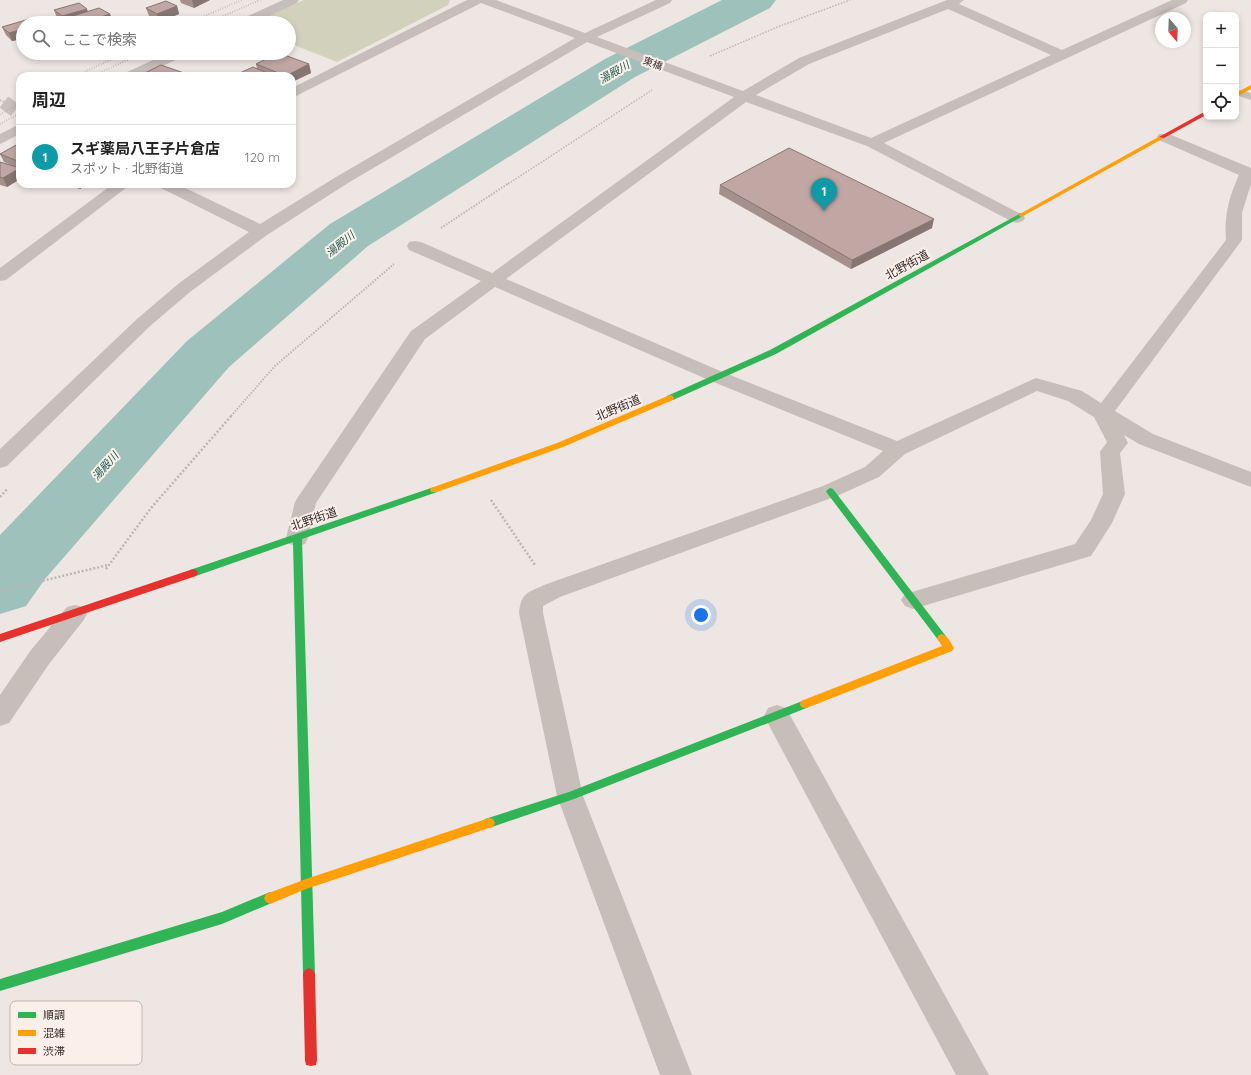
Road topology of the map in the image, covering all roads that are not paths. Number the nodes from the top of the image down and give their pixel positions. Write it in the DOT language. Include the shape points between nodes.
graph roads {
  1 [pos="294,0"];
  2 [pos="477,0"];
  3 [pos="484,0"];
  4 [pos="666,0"];
  5 [pos="1182,0"];
  6 [pos="953,2"];
  7 [pos="259,16"];
  8 [pos="585,38"];
  9 [pos="1062,55"];
  10 [pos="165,60"];
  11 [pos="139,72"];
  12 [pos="1251,87"];
  13 [pos="296,92"];
  14 [pos="1242,95"];
  15 [pos="746,96"];
  16 [pos="1203,114"];
  17 [pos="16,130"];
  18 [pos="1164,136"];
  19 [pos="0,140"];
  20 [pos="872,143"];
  21 [pos="1249,174"];
  22 [pos="118,188"];
  23 [pos="173,188"];
  24 [pos="1017,218"];
  25 [pos="261,231"];
  26 [pos="1243,243"];
  27 [pos="415,246"];
  28 [pos="0,276"];
  29 [pos="495,280"];
  30 [pos="718,377"];
  31 [pos="1103,414"];
  32 [pos="898,448"];
  33 [pos="0,461"];
  34 [pos="1251,480"];
  35 [pos="830,491"];
  36 [pos="297,538"];
  37 [pos="913,600"];
  38 [pos="68,616"];
  39 [pos="0,638"];
  40 [pos="0,715"];
  41 [pos="777,716"];
  42 [pos="570,796"];
  43 [pos="306,884"];
  44 [pos="0,986"];
  45 [pos="311,1070"];
  46 [pos="676,1075"];
  47 [pos="972,1075"];
  1 -- 7 [label="street"];
  2 -- 13 [label="street"];
  3 -- 8 [label="street, 東橋"];
  4 -- 8 [label="street"];
  5 -- 9 [label="street"];
  6 -- 9 [label="street"];
  6 -- 15 [label="street" via="804,61"];
  8 -- 15 [label="street, 東橋"];
  8 -- 25 [label="street" via="342,180"];
  9 -- 20 [label="street"];
  10 -- 11 [label="street"];
  12 -- 14 [label="main road"];
  15 -- 20 [label="street, 東橋"];
  15 -- 29 [label="street"];
  16 -- 18 [label="main road, 北野街道"];
  17 -- 19 [label="street"];
  18 -- 21 [label="street"];
  18 -- 24 [label="main road, 北野街道"];
  20 -- 24 [label="street, 東橋"];
  21 -- 26 [label="street" via="1234,204 1232,221"];
  22 -- 28 [label="street"];
  23 -- 25 [label="street"];
  24 -- 30 [label="main road, 北野街道" via="773,352"];
  25 -- 33 [label="street" via="184,288 143,323"];
  26 -- 31 [label="street"];
  27 -- 29 [label="street"];
  29 -- 30 [label="street"];
  29 -- 36 [label="street" via="418,335 306,502"];
  30 -- 32 [label="street"];
  30 -- 36 [label="main road, 北野街道" via="560,445"];
  31 -- 32 [label="street" via="1075,396 1036,384"];
  31 -- 34 [label="street" via="1146,439"];
  31 -- 37 [label="street" via="1118,443 1110,452 1114,494 1101,522 1083,550"];
  32 -- 35 [label="street" via="872,472"];
  35 -- 37 [label="main road"];
  35 -- 42 [label="street" via="552,591 532,601 531,613"];
  36 -- 38 [label="main road, 北野街道"];
  36 -- 43 [label="main road"];
  37 -- 41 [label="main road" via="949,648"];
  38 -- 39 [label="main road, 北野街道"];
  38 -- 40 [label="street"];
  41 -- 42 [label="main road"];
  41 -- 47 [label="street"];
  42 -- 43 [label="main road"];
  42 -- 46 [label="street"];
  43 -- 44 [label="main road" via="222,918"];
  43 -- 45 [label="main road"];
}
